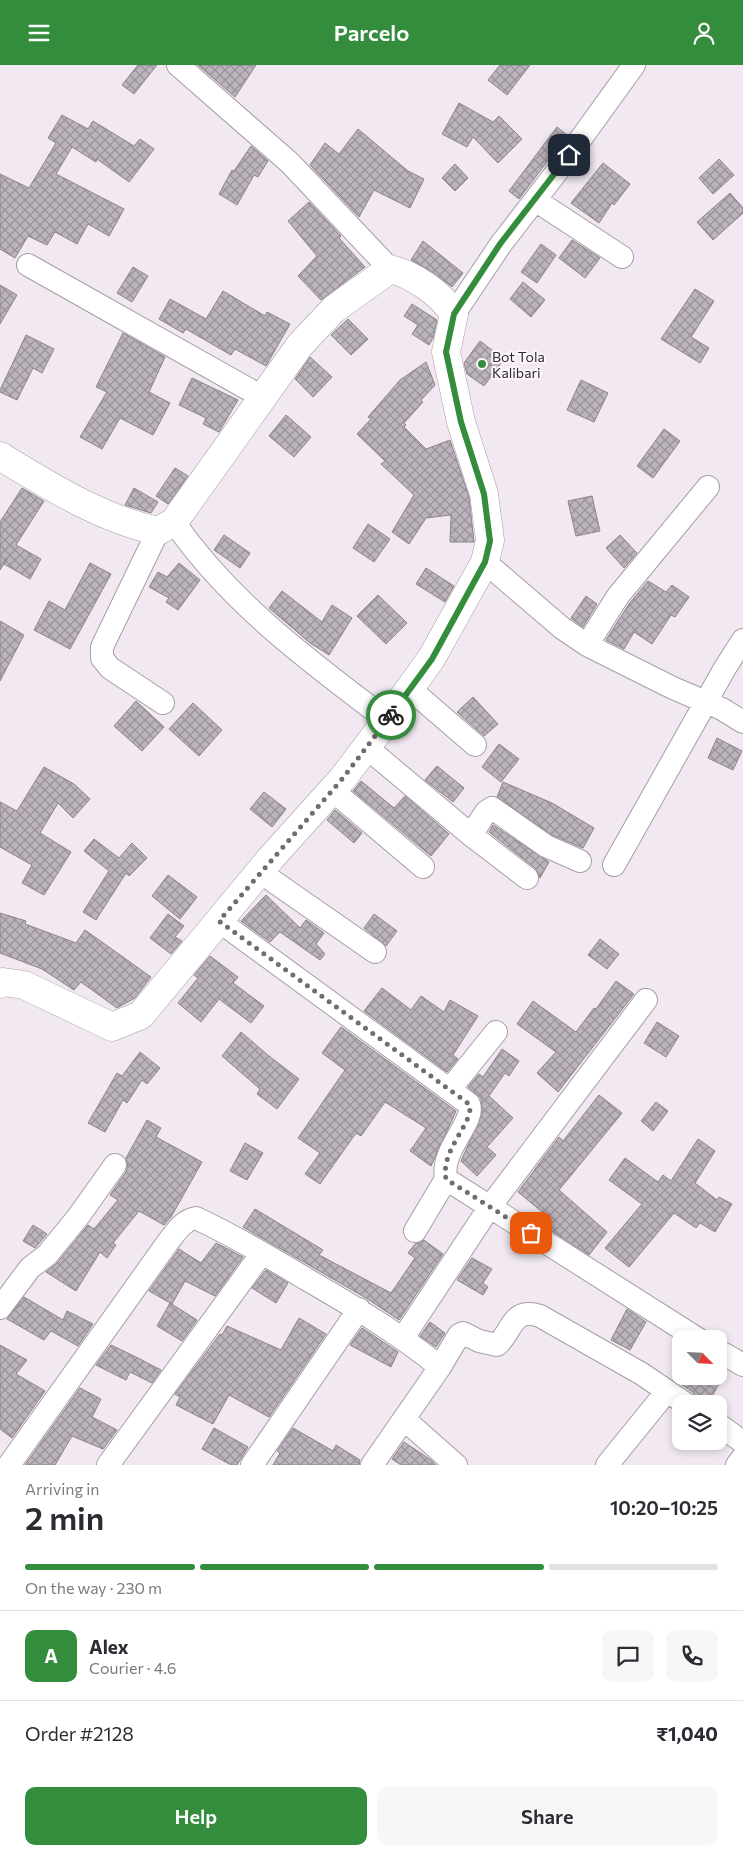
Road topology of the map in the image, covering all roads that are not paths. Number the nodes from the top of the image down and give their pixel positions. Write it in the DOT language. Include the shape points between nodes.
graph roads {
  1 [pos="178,65"];
  2 [pos="634,65"];
  3 [pos="535,201"];
  4 [pos="622,257"];
  5 [pos="28,265"];
  6 [pos="390,269"];
  7 [pos="454,314"];
  8 [pos="264,398"];
  9 [pos="0,456"];
  10 [pos="708,487"];
  11 [pos="166,527"];
  12 [pos="485,562"];
  13 [pos="743,640"];
  14 [pos="587,645"];
  15 [pos="410,689"];
  16 [pos="705,702"];
  17 [pos="163,703"];
  18 [pos="387,720"];
  19 [pos="743,722"];
  20 [pos="475,745"];
  21 [pos="366,747"];
  22 [pos="332,790"];
  23 [pos="471,835"];
  24 [pos="580,861"];
  25 [pos="614,865"];
  26 [pos="423,867"];
  27 [pos="260,872"];
  28 [pos="527,878"];
  29 [pos="219,921"];
  30 [pos="375,952"];
  31 [pos="0,984"];
  32 [pos="646,999"];
  33 [pos="496,1032"];
  34 [pos="450,1089"];
  35 [pos="115,1165"];
  36 [pos="446,1179"];
  37 [pos="489,1208"];
  38 [pos="414,1231"];
  39 [pos="262,1253"];
  40 [pos="0,1308"];
  41 [pos="359,1309"];
  42 [pos="684,1330"];
  43 [pos="404,1338"];
  44 [pos="728,1356"];
  45 [pos="743,1365"];
  46 [pos="440,1367"];
  47 [pos="667,1391"];
  48 [pos="673,1395"];
  49 [pos="405,1421"];
  50 [pos="727,1431"];
  51 [pos="743,1442"];
  52 [pos="743,1457"];
  53 [pos="9,1465"];
  54 [pos="108,1465"];
  55 [pos="252,1465"];
  56 [pos="372,1465"];
  57 [pos="456,1465"];
  58 [pos="607,1465"];
  59 [pos="737,1465"];
  1 -- 6 [label="street" via="290,163"];
  2 -- 3 [label="street"];
  3 -- 4 [label="street"];
  3 -- 7 [label="street" via="500,244"];
  5 -- 8 [label="street"];
  6 -- 7 [label="street" via="416,279 446,301"];
  6 -- 8 [label="street" via="334,309 300,345"];
  7 -- 12 [label="street" via="446,352 461,422 484,494 490,541"];
  8 -- 11 [label="street"];
  9 -- 11 [label="street" via="41,481 132,525"];
  10 -- 14 [label="street" via="618,596"];
  11 -- 17 [label="street" via="102,647 102,658 110,669"];
  11 -- 18 [label="street" via="306,659"];
  12 -- 14 [label="street" via="562,628"];
  12 -- 15 [label="street" via="432,659"];
  13 -- 16 [label="street"];
  14 -- 16 [label="street"];
  15 -- 18 [label="street"];
  15 -- 20 [label="street"];
  16 -- 19 [label="street"];
  16 -- 25 [label="street"];
  18 -- 21 [label="street"];
  21 -- 22 [label="street"];
  21 -- 23 [label="street"];
  22 -- 26 [label="street"];
  22 -- 27 [label="street"];
  23 -- 24 [label="street" via="492,808 546,846"];
  23 -- 28 [label="street"];
  27 -- 29 [label="street"];
  27 -- 30 [label="street"];
  29 -- 31 [label="street" via="142,1015 112,1027 24,985"];
  29 -- 34 [label="street"];
  32 -- 37 [label="street"];
  33 -- 34 [label="street"];
  34 -- 36 [label="street" via="471,1107 446,1157"];
  35 -- 40 [label="street" via="78,1217 47,1255 30,1268"];
  36 -- 37 [label="street"];
  36 -- 38 [label="street"];
  37 -- 42 [label="street"];
  37 -- 43 [label="street"];
  39 -- 41 [label="street"];
  39 -- 53 [label="street" via="196,1218 183,1224"];
  39 -- 54 [label="street"];
  41 -- 43 [label="street"];
  41 -- 55 [label="street"];
  43 -- 46 [label="street"];
  44 -- 45 [label="street"];
  46 -- 47 [label="street" via="459,1335 463,1333 497,1345 516,1318 532,1313"];
  46 -- 49 [label="street"];
  47 -- 48 [label="street"];
  47 -- 58 [label="street"];
  49 -- 56 [label="street"];
  49 -- 57 [label="street"];
  50 -- 51 [label="street"];
  52 -- 59 [label="street"];
}
